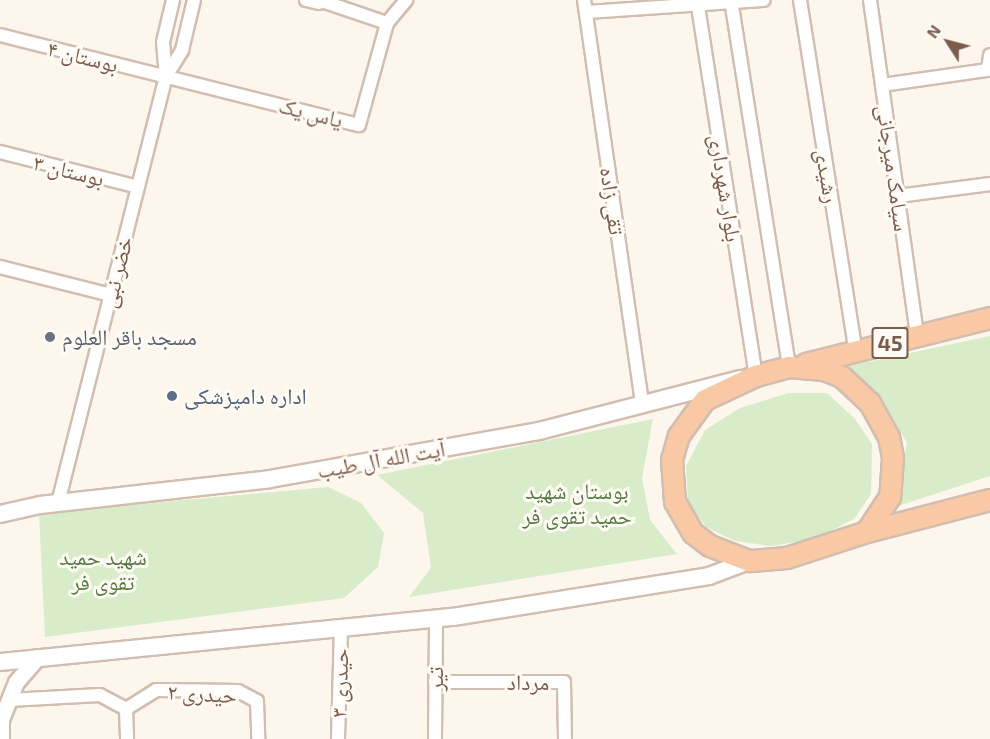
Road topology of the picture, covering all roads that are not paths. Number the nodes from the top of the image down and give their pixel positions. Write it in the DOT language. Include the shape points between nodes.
graph roads {
  1 [pos="173,0"];
  2 [pos="194,0"];
  3 [pos="306,0"];
  4 [pos="406,0"];
  5 [pos="764,0"];
  6 [pos="800,0"];
  7 [pos="870,0"];
  8 [pos="319,1"];
  9 [pos="732,1"];
  10 [pos="697,2"];
  11 [pos="585,6"];
  12 [pos="387,23"];
  13 [pos="0,35"];
  14 [pos="990,55"];
  15 [pos="166,76"];
  16 [pos="882,85"];
  17 [pos="0,153"];
  18 [pos="990,184"];
  19 [pos="138,187"];
  20 [pos="898,196"];
  21 [pos="0,267"];
  22 [pos="111,295"];
  23 [pos="990,318"];
  24 [pos="917,335"];
  25 [pos="856,352"];
  26 [pos="789,367"];
  27 [pos="756,376"];
  28 [pos="642,402"];
  29 [pos="990,500"];
  30 [pos="58,503"];
  31 [pos="990,506"];
  32 [pos="957,510"];
  33 [pos="0,514"];
  34 [pos="867,532"];
  35 [pos="749,561"];
  36 [pos="436,618"];
  37 [pos="341,627"];
  38 [pos="38,657"];
  39 [pos="0,662"];
  40 [pos="435,682"];
  41 [pos="9,700"];
  42 [pos="126,709"];
  43 [pos="0,722"];
  44 [pos="1,739"];
  45 [pos="127,739"];
  46 [pos="258,739"];
  47 [pos="338,739"];
  48 [pos="435,739"];
  49 [pos="565,739"];
  1 -- 15 [label="street, خضر نبی" via="163,42"];
  2 -- 15 [label="street, خضر نبی" via="182,50"];
  3 -- 8 [label="street"];
  4 -- 12 [label="street, یاس یک"];
  5 -- 9 [label="street"];
  6 -- 25 [label="street, رشیدی"];
  7 -- 16 [label="street, سیامک میرجانی"];
  8 -- 12 [label="street"];
  9 -- 10 [label="street"];
  9 -- 26 [label="street, بلوار شهرداری"];
  10 -- 11 [label="street"];
  10 -- 27 [label="street, بلوار شهرداری"];
  11 -- 28 [label="street, تقی زاده"];
  12 -- 15 [label="street, یاس یک" via="359,125"];
  13 -- 15 [label="street, بوستان ۴"];
  14 -- 16 [label="street" via="988,70"];
  15 -- 19 [label="street, خضر نبی"];
  16 -- 20 [label="street, سیامک میرجانی"];
  17 -- 19 [label="street, بوستان ۳"];
  18 -- 20 [label="street"];
  19 -- 22 [label="street, خضر نبی"];
  20 -- 24 [label="street, سیامک میرجانی"];
  21 -- 22 [label="street"];
  22 -- 30 [label="street, خضر نبی"];
  23 -- 24 [label="highway, 45"];
  24 -- 25 [label="highway, 45"];
  25 -- 26 [label="highway, 45"];
  26 -- 27 [label="highway"];
  26 -- 34 [label="highway" via="824,370 842,377 882,419 891,447 893,478 880,517"];
  27 -- 28 [label="main road, آیت الله آل طیب"];
  27 -- 35 [label="highway" via="705,400 693,414 679,436 670,480 675,502 693,533 710,546"];
  28 -- 30 [label="main road, آیت الله آل طیب" via="539,431 270,479"];
  29 -- 32 [label="highway"];
  30 -- 33 [label="main road, آیت الله آل طیب"];
  31 -- 32 [label="main road"];
  32 -- 34 [label="highway"];
  34 -- 35 [label="highway" via="787,558"];
  35 -- 36 [label="main road" via="709,576"];
  36 -- 37 [label="main road"];
  36 -- 40 [label="street, تیر"];
  37 -- 38 [label="main road"];
  37 -- 47 [label="street, حیدری ۳"];
  38 -- 39 [label="main road"];
  38 -- 41 [label="street" via="16,682"];
  40 -- 48 [label="street, تیر"];
  40 -- 49 [label="street, مرداد" via="564,682"];
  41 -- 42 [label="street" via="100,695"];
  41 -- 43 [label="street"];
  42 -- 45 [label="street"];
  42 -- 46 [label="street, حیدری ۲" via="156,690 238,691 257,701"];
  43 -- 44 [label="street"];
}
